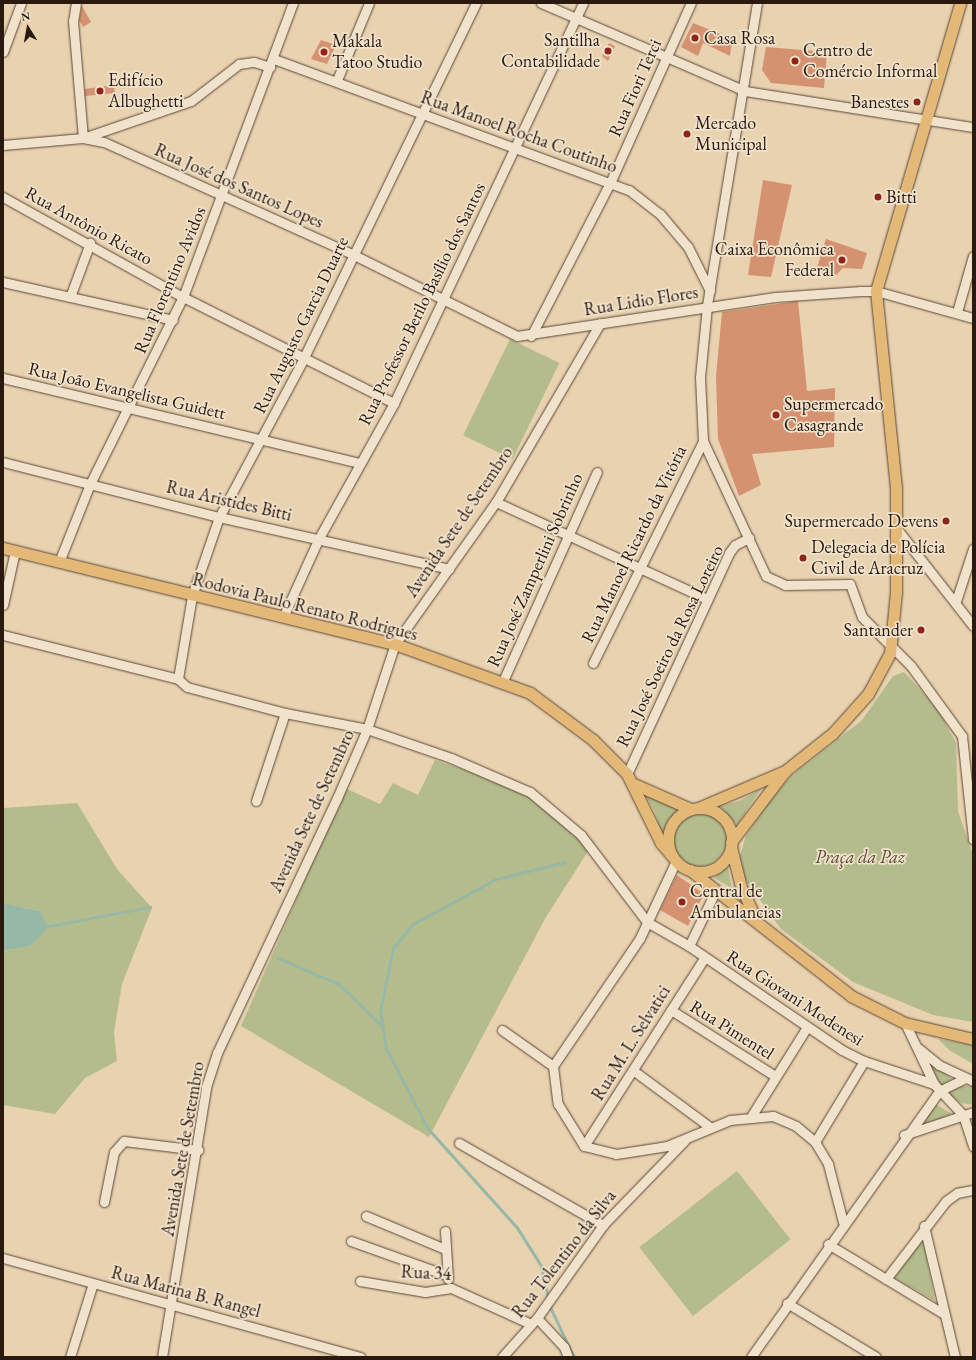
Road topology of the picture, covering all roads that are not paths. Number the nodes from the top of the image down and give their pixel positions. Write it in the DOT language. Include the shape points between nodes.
graph roads {
  1 [pos="21,3"];
  2 [pos="76,3"];
  3 [pos="293,3"];
  4 [pos="369,3"];
  5 [pos="476,3"];
  6 [pos="541,3"];
  7 [pos="583,3"];
  8 [pos="691,3"];
  9 [pos="757,3"];
  10 [pos="960,3"];
  11 [pos="576,20"];
  12 [pos="3,52"];
  13 [pos="667,57"];
  14 [pos="272,63"];
  15 [pos="337,80"];
  16 [pos="744,91"];
  17 [pos="420,112"];
  18 [pos="925,120"];
  19 [pos="973,127"];
  20 [pos="83,138"];
  21 [pos="3,145"];
  22 [pos="515,148"];
  23 [pos="610,183"];
  24 [pos="3,197"];
  25 [pos="222,197"];
  26 [pos="90,243"];
  27 [pos="354,255"];
  28 [pos="973,256"];
  29 [pos="3,282"];
  30 [pos="710,291"];
  31 [pos="876,291"];
  32 [pos="70,297"];
  33 [pos="183,297"];
  34 [pos="442,302"];
  35 [pos="707,306"];
  36 [pos="957,312"];
  37 [pos="973,318"];
  38 [pos="173,320"];
  39 [pos="600,323"];
  40 [pos="531,336"];
  41 [pos="304,358"];
  42 [pos="3,378"];
  43 [pos="394,403"];
  44 [pos="129,410"];
  45 [pos="263,439"];
  46 [pos="703,441"];
  47 [pos="3,462"];
  48 [pos="360,463"];
  49 [pos="597,472"];
  50 [pos="90,484"];
  51 [pos="496,502"];
  52 [pos="219,517"];
  53 [pos="897,529"];
  54 [pos="567,536"];
  55 [pos="319,538"];
  56 [pos="749,538"];
  57 [pos="3,548"];
  58 [pos="973,548"];
  59 [pos="15,551"];
  60 [pos="59,562"];
  61 [pos="638,567"];
  62 [pos="449,569"];
  63 [pos="192,596"];
  64 [pos="707,599"];
  65 [pos="956,601"];
  66 [pos="3,605"];
  67 [pos="284,615"];
  68 [pos="973,626"];
  69 [pos="3,635"];
  70 [pos="395,644"];
  71 [pos="891,644"];
  72 [pos="593,663"];
  73 [pos="178,679"];
  74 [pos="503,681"];
  75 [pos="285,713"];
  76 [pos="367,729"];
  77 [pos="785,771"];
  78 [pos="626,774"];
  79 [pos="634,784"];
  80 [pos="256,800"];
  81 [pos="695,809"];
  82 [pos="973,839"];
  83 [pos="731,844"];
  84 [pos="674,859"];
  85 [pos="690,870"];
  86 [pos="716,890"];
  87 [pos="646,922"];
  88 [pos="758,922"];
  89 [pos="688,946"];
  90 [pos="705,957"];
  91 [pos="671,1010"];
  92 [pos="905,1023"];
  93 [pos="807,1027"];
  94 [pos="502,1030"];
  95 [pos="973,1039"];
  96 [pos="918,1047"];
  97 [pos="864,1061"];
  98 [pos="553,1066"];
  99 [pos="634,1071"];
  100 [pos="775,1076"];
  101 [pos="968,1080"];
  102 [pos="936,1087"];
  103 [pos="973,1112"];
  104 [pos="752,1115"];
  105 [pos="963,1115"];
  106 [pos="710,1127"];
  107 [pos="904,1136"];
  108 [pos="687,1138"];
  109 [pos="815,1142"];
  110 [pos="460,1143"];
  111 [pos="584,1146"];
  112 [pos="973,1146"];
  113 [pos="198,1150"];
  114 [pos="973,1190"];
  115 [pos="104,1202"];
  116 [pos="366,1216"];
  117 [pos="843,1222"];
  118 [pos="603,1225"];
  119 [pos="924,1226"];
  120 [pos="445,1231"];
  121 [pos="350,1241"];
  122 [pos="828,1244"];
  123 [pos="445,1249"];
  124 [pos="3,1258"];
  125 [pos="446,1275"];
  126 [pos="886,1279"];
  127 [pos="360,1281"];
  128 [pos="93,1283"];
  129 [pos="451,1288"];
  130 [pos="171,1303"];
  131 [pos="787,1303"];
  132 [pos="944,1314"];
  133 [pos="534,1321"];
  134 [pos="70,1357"];
  135 [pos="162,1357"];
  136 [pos="361,1357"];
  137 [pos="502,1357"];
  138 [pos="568,1357"];
  139 [pos="751,1357"];
  140 [pos="876,1357"];
  141 [pos="955,1357"];
  1 -- 12 [label="street"];
  2 -- 20 [label="street" via="73,21"];
  3 -- 14 [label="street, Rua Florentino Avidos"];
  4 -- 15 [label="street"];
  5 -- 17 [label="street, Rua Augusto Garcia Duarte"];
  6 -- 11 [label="street"];
  7 -- 11 [label="street, Rua Professor Berilo Basílio dos Santos"];
  8 -- 13 [label="street, Rua Fiori Terci"];
  9 -- 16 [label="street"];
  10 -- 18 [label="main road"];
  11 -- 13 [label="street"];
  11 -- 22 [label="street, Rua Professor Berilo Basílio dos Santos"];
  13 -- 16 [label="street"];
  13 -- 23 [label="street, Rua Fiori Terci"];
  14 -- 15 [label="street, Rua Manoel Rocha Coutinho"];
  14 -- 20 [label="street, Rua Manoel Rocha Coutinho" via="239,64 191,101"];
  14 -- 25 [label="street, Rua Florentino Avidos"];
  15 -- 17 [label="street, Rua Manoel Rocha Coutinho"];
  16 -- 18 [label="street"];
  16 -- 30 [label="street"];
  17 -- 22 [label="street, Rua Manoel Rocha Coutinho"];
  17 -- 27 [label="street, Rua Augusto Garcia Duarte"];
  18 -- 19 [label="street"];
  18 -- 31 [label="main road"];
  20 -- 21 [label="street"];
  20 -- 25 [label="street, Rua José dos Santos Lopes" via="104,142"];
  22 -- 23 [label="street, Rua Manoel Rocha Coutinho"];
  22 -- 34 [label="street, Rua Professor Berilo Basílio dos Santos"];
  23 -- 30 [label="street, Rua Manoel Rocha Coutinho" via="629,190 667,222 688,247"];
  23 -- 40 [label="street, Rua Fiori Terci"];
  24 -- 26 [label="street, Rua Antônio Ricato"];
  25 -- 27 [label="street, Rua José dos Santos Lopes"];
  25 -- 33 [label="street, Rua Florentino Avidos"];
  26 -- 32 [label="street"];
  26 -- 33 [label="street, Rua Antônio Ricato"];
  27 -- 34 [label="street, Rua José dos Santos Lopes"];
  27 -- 41 [label="street, Rua Augusto Garcia Duarte"];
  28 -- 36 [label="street"];
  29 -- 32 [label="street"];
  30 -- 35 [label="street"];
  31 -- 35 [label="street, Rua Lidio Flores" via="775,296"];
  31 -- 36 [label="street, Rua Lidio Flores"];
  31 -- 53 [label="main road" via="894,457"];
  32 -- 38 [label="street"];
  33 -- 38 [label="street, Rua Florentino Avidos"];
  33 -- 41 [label="street, Rua Antônio Ricato"];
  34 -- 40 [label="street, Rua José dos Santos Lopes" via="502,331"];
  34 -- 43 [label="street, Rua Professor Berilo Basílio dos Santos"];
  35 -- 39 [label="street, Rua Lidio Flores"];
  35 -- 46 [label="street" via="700,377"];
  36 -- 37 [label="street, Rua Lidio Flores"];
  38 -- 44 [label="street, Rua Florentino Avidos"];
  39 -- 40 [label="street, Rua Lidio Flores"];
  39 -- 51 [label="street, Avenida Sete de Setembro"];
  41 -- 43 [label="street, Rua Antônio Ricato"];
  41 -- 45 [label="street, Rua Augusto Garcia Duarte"];
  42 -- 44 [label="street, Rua João Evangelista Guidett"];
  43 -- 48 [label="street, Rua Professor Berilo Basílio dos Santos"];
  44 -- 45 [label="street, Rua João Evangelista Guidett"];
  44 -- 50 [label="street, Rua Florentino Avidos"];
  45 -- 48 [label="street, Rua João Evangelista Guidett"];
  45 -- 52 [label="street, Rua Augusto Garcia Duarte"];
  46 -- 56 [label="street"];
  46 -- 61 [label="street, Rua Manoel Ricardo da Vitória"];
  47 -- 50 [label="street, Rua Aristides Bitti"];
  48 -- 55 [label="street, Rua Professor Berilo Basílio dos Santos"];
  49 -- 54 [label="street, Rua José Zamperlini Sobrinho"];
  50 -- 52 [label="street, Rua Aristides Bitti"];
  50 -- 60 [label="street, Rua Florentino Avidos"];
  51 -- 54 [label="street"];
  51 -- 62 [label="street, Avenida Sete de Setembro"];
  52 -- 55 [label="street, Rua Aristides Bitti"];
  52 -- 63 [label="street, Rua Augusto Garcia Duarte"];
  53 -- 65 [label="street"];
  53 -- 71 [label="main road"];
  54 -- 61 [label="street"];
  54 -- 74 [label="street, Rua José Zamperlini Sobrinho"];
  55 -- 62 [label="street, Rua Aristides Bitti"];
  55 -- 67 [label="street, Rua Professor Berilo Basílio dos Santos"];
  56 -- 64 [label="street, Rua José Soeiro da Rosa Loreiro" via="735,545 729,553"];
  56 -- 71 [label="street" via="766,576 774,583 850,584 862,617"];
  57 -- 59 [label="main road, Rodovia Paulo Renato Rodrigues"];
  58 -- 65 [label="street"];
  59 -- 60 [label="main road, Rodovia Paulo Renato Rodrigues"];
  59 -- 66 [label="street"];
  60 -- 63 [label="main road, Rodovia Paulo Renato Rodrigues"];
  61 -- 64 [label="street"];
  61 -- 72 [label="street, Rua Manoel Ricardo da Vitória"];
  62 -- 70 [label="street, Avenida Sete de Setembro"];
  63 -- 67 [label="main road, Rodovia Paulo Renato Rodrigues"];
  63 -- 73 [label="street, Rua Augusto Garcia Duarte"];
  64 -- 78 [label="street, Rua José Soeiro da Rosa Loreiro"];
  65 -- 68 [label="street"];
  67 -- 70 [label="main road, Rodovia Paulo Renato Rodrigues"];
  69 -- 73 [label="street"];
  70 -- 74 [label="main road, Rodovia Paulo Renato Rodrigues"];
  70 -- 76 [label="street, Avenida Sete de Setembro"];
  71 -- 77 [label="main road" via="878,680 852,714"];
  71 -- 82 [label="street" via="962,736"];
  73 -- 75 [label="street" via="187,687"];
  74 -- 78 [label="main road, Rodovia Paulo Renato Rodrigues" via="567,718"];
  75 -- 76 [label="street"];
  75 -- 80 [label="street"];
  76 -- 87 [label="street" via="488,772 546,802 581,835"];
  76 -- 113 [label="street, Avenida Sete de Setembro" via="217,1054 206,1087"];
  77 -- 81 [label="main road"];
  77 -- 83 [label="main road"];
  78 -- 79 [label="main road, Rodovia Paulo Renato Rodrigues"];
  79 -- 81 [label="main road"];
  79 -- 84 [label="main road" via="661,843"];
  81 -- 83 [label="main road" via="722,818"];
  81 -- 84 [label="main road" via="671,825 668,838"];
  83 -- 85 [label="main road" via="715,867"];
  83 -- 88 [label="main road" via="741,887"];
  84 -- 85 [label="main road"];
  84 -- 87 [label="street"];
  85 -- 86 [label="main road"];
  86 -- 88 [label="main road"];
  86 -- 89 [label="street"];
  87 -- 89 [label="street, Rua Giovani Modenesi"];
  87 -- 98 [label="street" via="640,938"];
  88 -- 92 [label="main road" via="851,996"];
  89 -- 90 [label="street, Rua Giovani Modenesi"];
  90 -- 91 [label="street, Rua M. L. Selvatici"];
  90 -- 93 [label="street, Rua Giovani Modenesi"];
  91 -- 99 [label="street, Rua M. L. Selvatici"];
  91 -- 100 [label="street, Rua Pimentel"];
  92 -- 95 [label="main road"];
  92 -- 96 [label="street"];
  93 -- 97 [label="street, Rua Giovani Modenesi"];
  93 -- 100 [label="street"];
  94 -- 98 [label="street"];
  96 -- 101 [label="street"];
  96 -- 102 [label="street"];
  97 -- 102 [label="street, Rua Giovani Modenesi"];
  97 -- 109 [label="street"];
  98 -- 111 [label="street" via="558,1104"];
  99 -- 106 [label="street"];
  99 -- 111 [label="street, Rua M. L. Selvatici"];
  100 -- 104 [label="street"];
  101 -- 102 [label="street"];
  102 -- 105 [label="street"];
  102 -- 107 [label="street"];
  103 -- 105 [label="street"];
  104 -- 106 [label="street"];
  104 -- 109 [label="street" via="773,1116 796,1126"];
  105 -- 107 [label="street"];
  105 -- 112 [label="street"];
  106 -- 108 [label="street"];
  107 -- 117 [label="street"];
  108 -- 111 [label="street" via="628,1154 602,1152"];
  108 -- 118 [label="street, Rua Tolentino da Silva"];
  109 -- 117 [label="street" via="828,1164"];
  110 -- 118 [label="street"];
  113 -- 115 [label="street" via="124,1140 114,1152"];
  113 -- 130 [label="street, Avenida Sete de Setembro"];
  114 -- 119 [label="street" via="957,1193 946,1201"];
  116 -- 123 [label="street"];
  117 -- 122 [label="street"];
  118 -- 133 [label="street, Rua Tolentino da Silva"];
  119 -- 126 [label="street"];
  119 -- 132 [label="street"];
  120 -- 123 [label="street"];
  121 -- 125 [label="street"];
  122 -- 126 [label="street"];
  122 -- 131 [label="street"];
  123 -- 125 [label="street"];
  124 -- 128 [label="street, Rua Marina B. Rangel"];
  125 -- 129 [label="street"];
  126 -- 132 [label="street"];
  127 -- 129 [label="street, Rua 34" via="425,1292"];
  128 -- 130 [label="street, Rua Marina B. Rangel"];
  128 -- 134 [label="street"];
  129 -- 133 [label="street, Rua 34"];
  130 -- 135 [label="street, Avenida Sete de Setembro"];
  130 -- 136 [label="street, Rua Marina B. Rangel"];
  131 -- 139 [label="street"];
  131 -- 140 [label="street"];
  132 -- 141 [label="street"];
  133 -- 137 [label="street, Rua Tolentino da Silva"];
  133 -- 138 [label="street" via="564,1347"];
}
